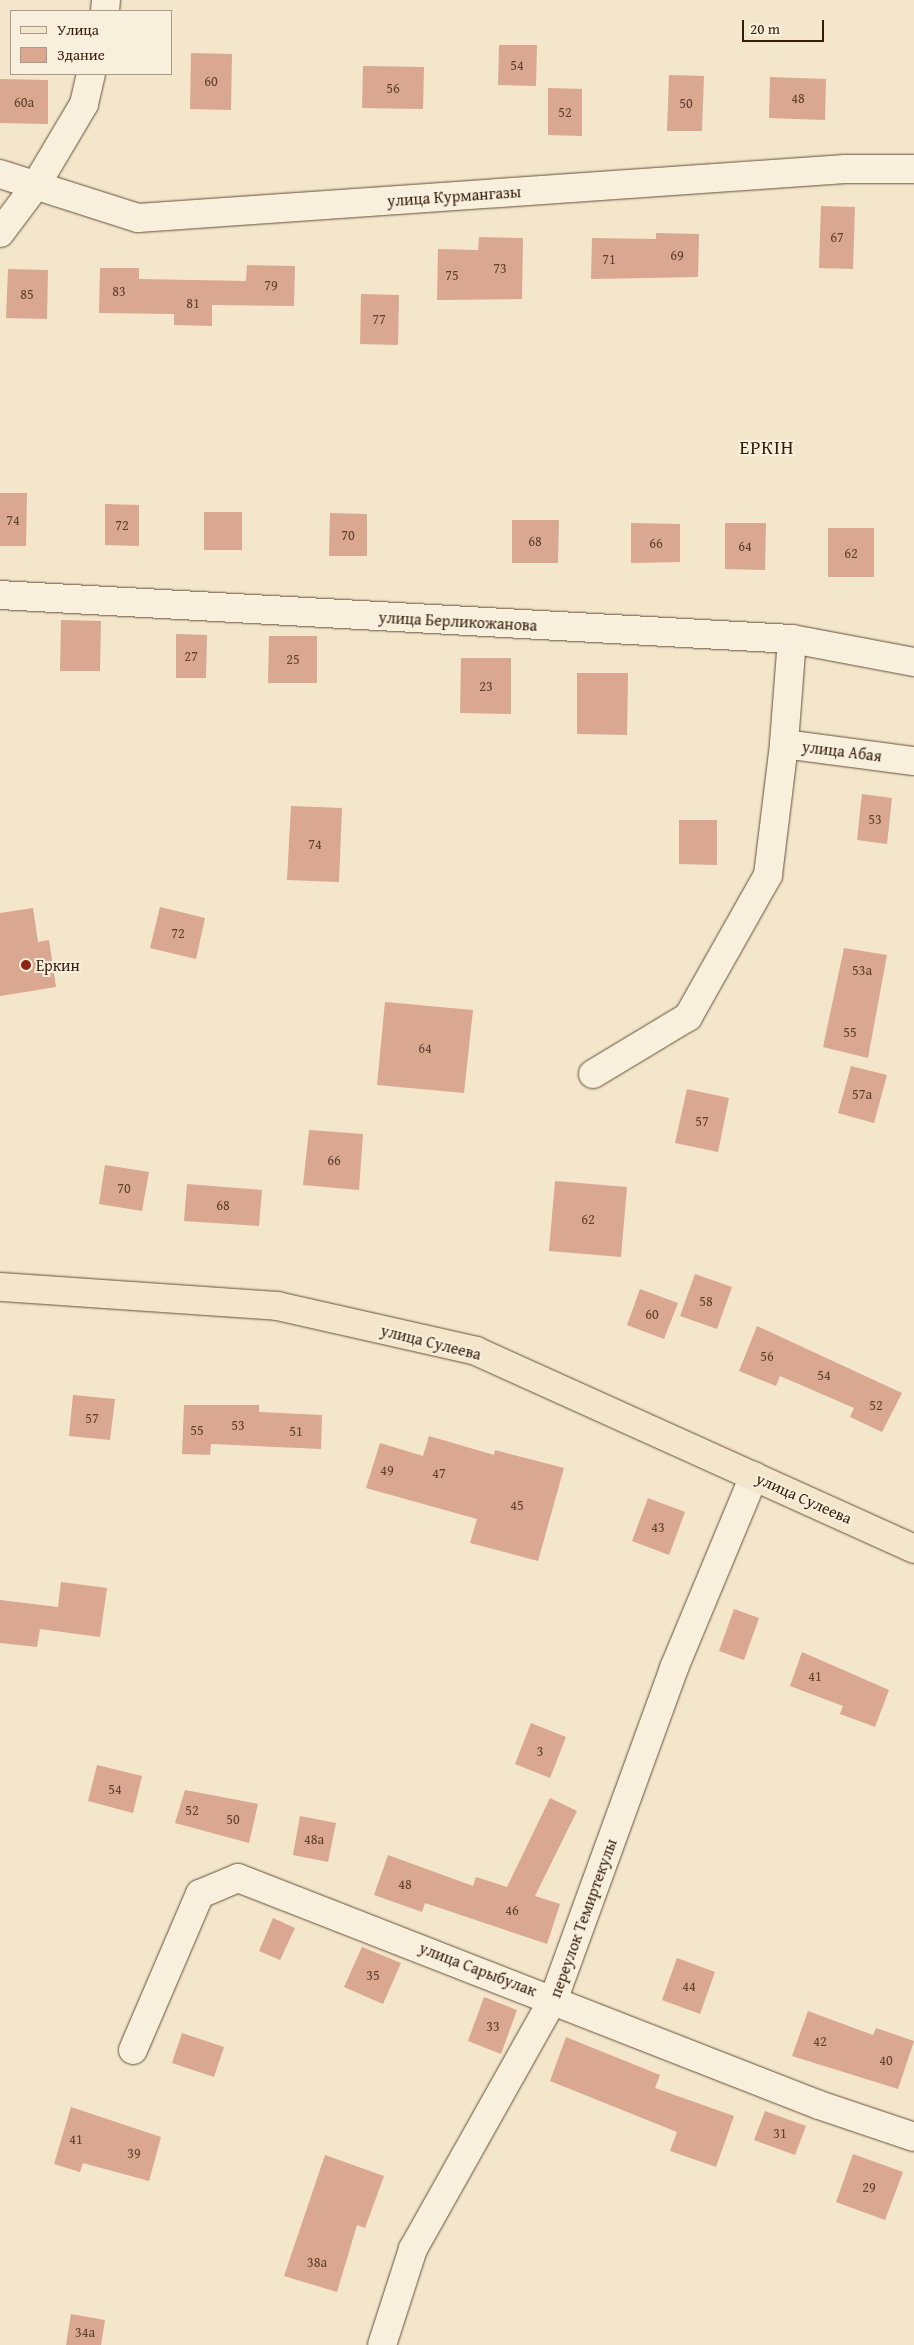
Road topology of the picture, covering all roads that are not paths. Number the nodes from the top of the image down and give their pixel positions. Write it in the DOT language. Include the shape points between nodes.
graph roads {
  1 [pos="91,75"];
  2 [pos="914,169"];
  3 [pos="0,174"];
  4 [pos="36,185"];
  5 [pos="0,233"];
  6 [pos="0,596"];
  7 [pos="792,639"];
  8 [pos="914,662"];
  9 [pos="784,744"];
  10 [pos="914,761"];
  11 [pos="593,1074"];
  12 [pos="0,1287"];
  13 [pos="754,1476"];
  14 [pos="912,1541"];
  15 [pos="554,1998"];
  16 [pos="133,2050"];
  17 [pos="914,2137"];
  18 [pos="382,2345"];
  1 -- 4 [label="street" via="84,104"];
  2 -- 4 [label="street, улица Курмангазы" via="845,169 138,218"];
  3 -- 4 [label="street, улица Курмангазы"];
  4 -- 5 [label="street"];
  6 -- 7 [label="street, улица Берликожанова"];
  7 -- 8 [label="street, улица Берликожанова"];
  7 -- 9 [label="street, улица Абая"];
  9 -- 10 [label="street, улица Абая"];
  9 -- 11 [label="street" via="768,875 688,1017"];
  12 -- 13 [label="main road, улица Сулеева" via="277,1306 476,1351"];
  13 -- 14 [label="main road, улица Сулеева"];
  13 -- 15 [label="street, переулок Темиртекулы" via="674,1668"];
  15 -- 16 [label="street, улица Сарыбулак" via="238,1878 200,1894"];
  15 -- 17 [label="street, улица Сарыбулак" via="819,2105"];
  15 -- 18 [label="street, переулок Темиртекулы" via="413,2249"];
}
